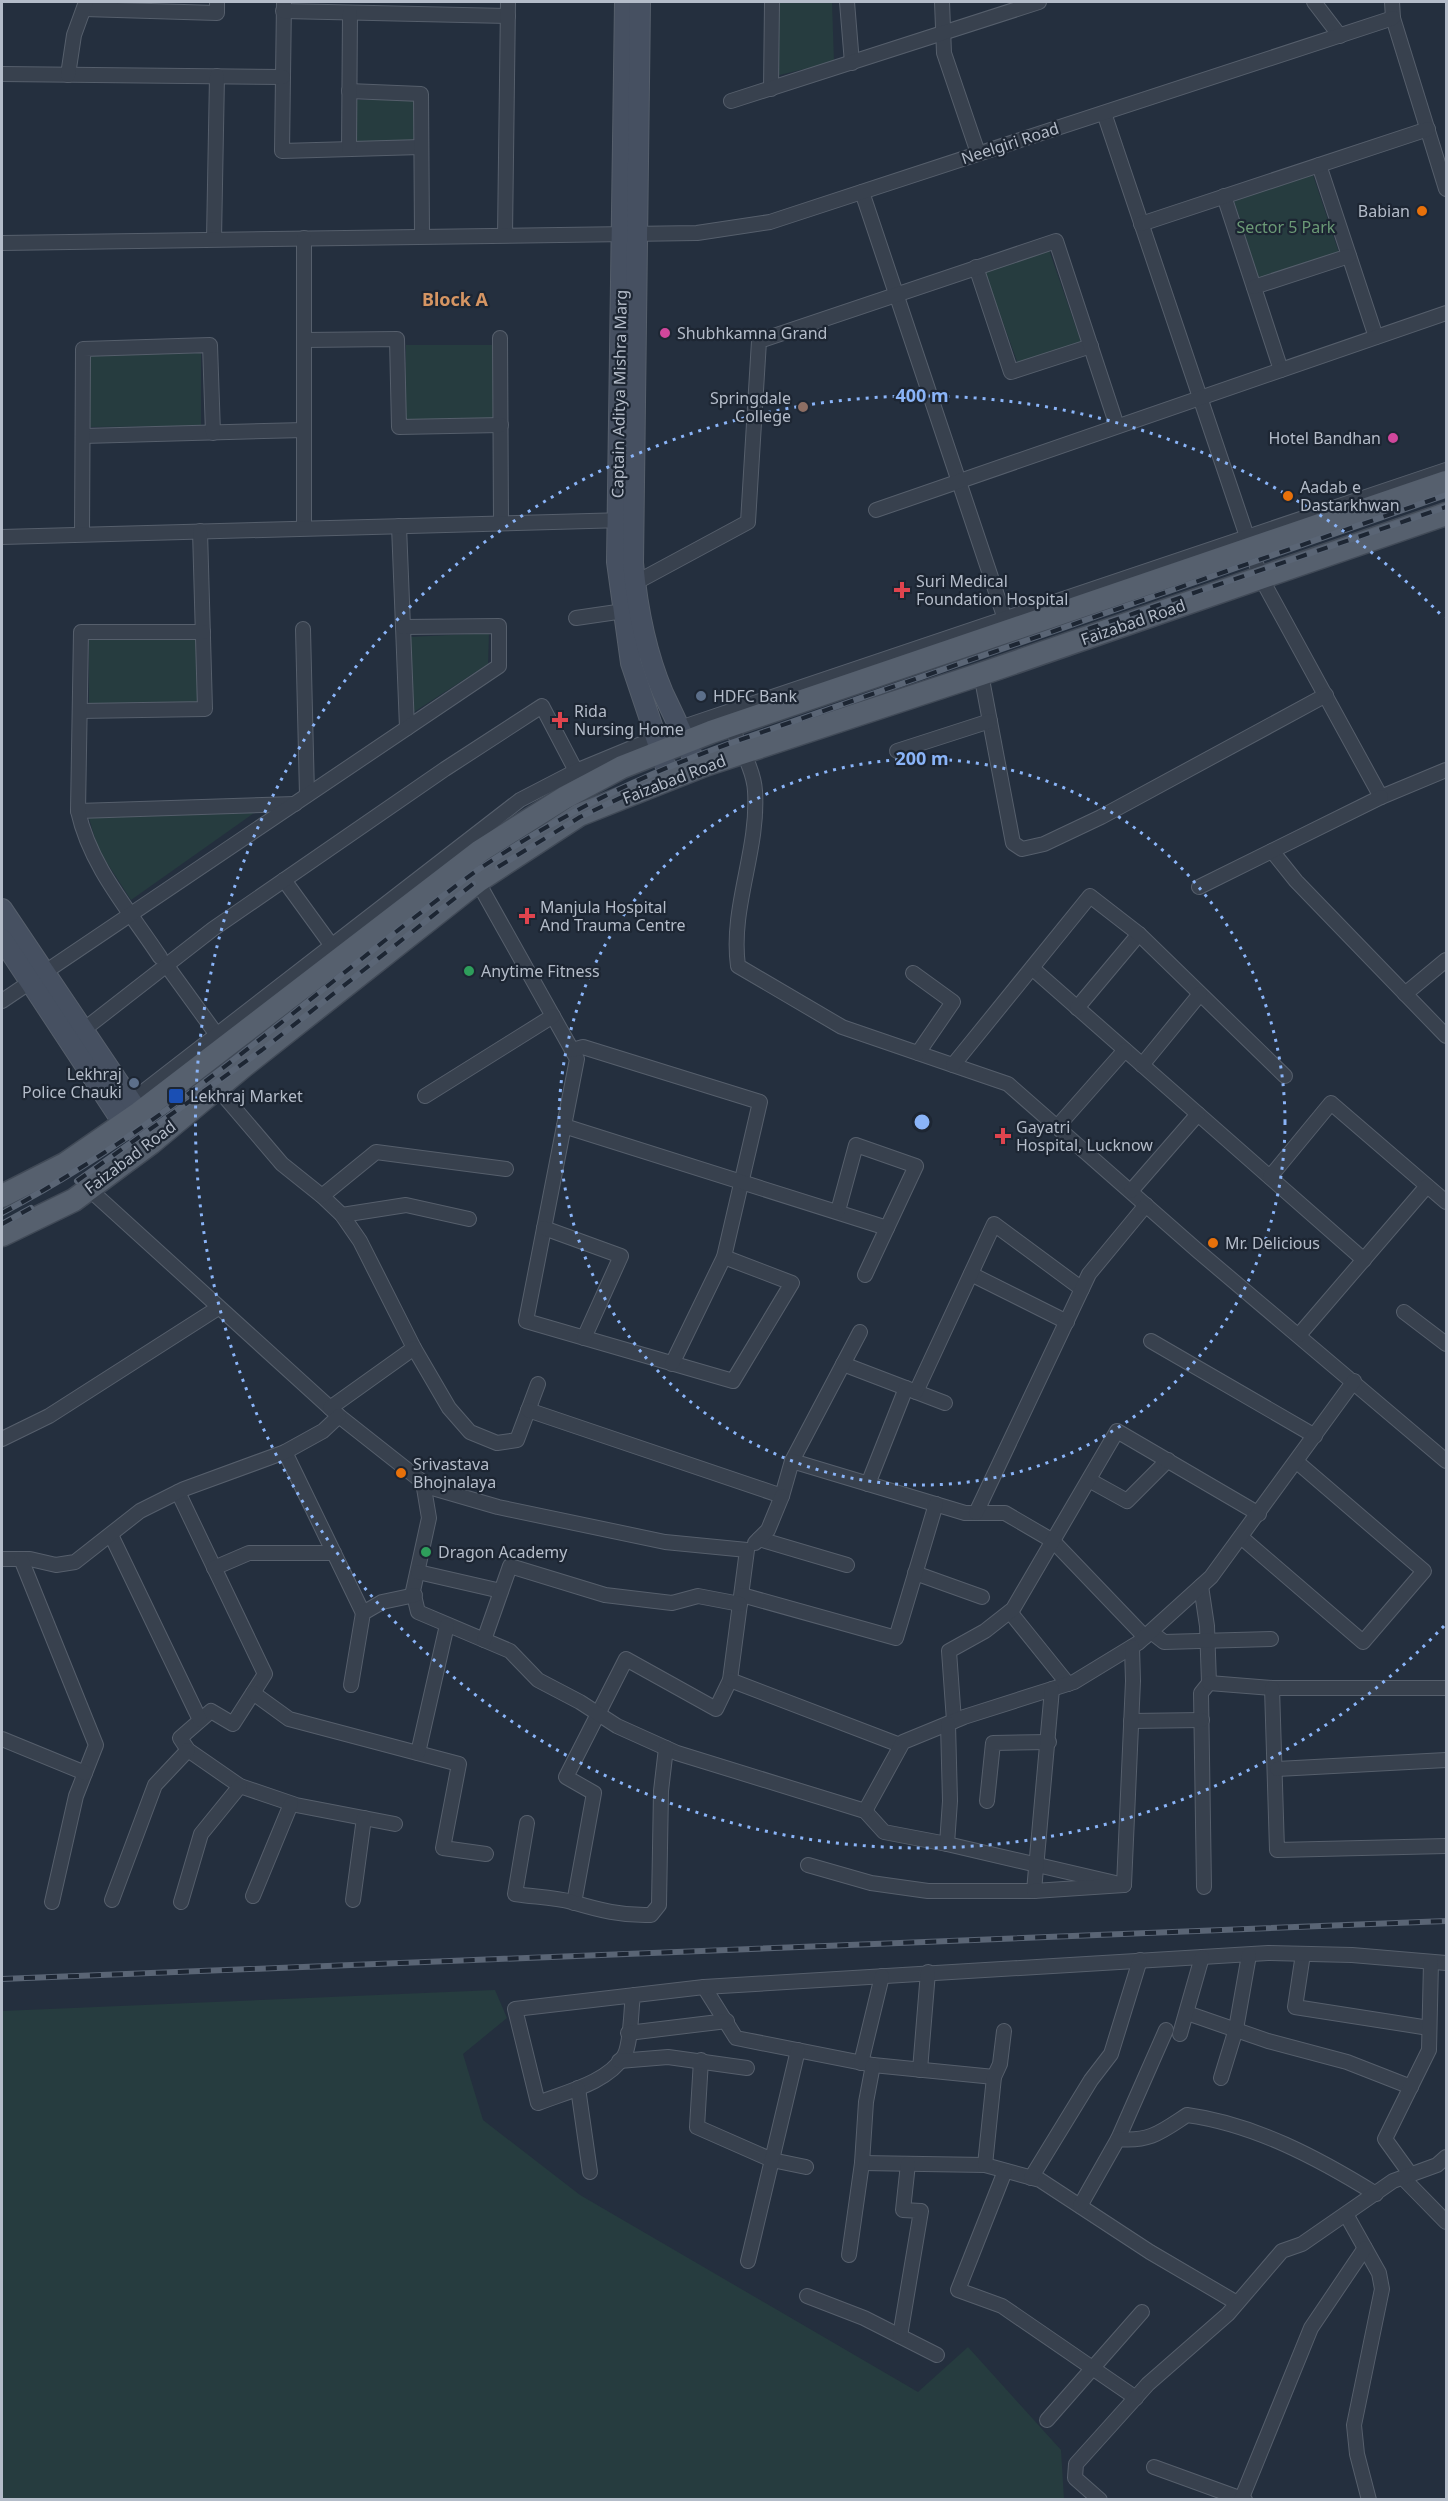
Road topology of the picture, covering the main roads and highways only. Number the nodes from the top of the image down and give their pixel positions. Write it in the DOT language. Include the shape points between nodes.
graph roads {
  1 [pos="1446,482"];
  2 [pos="1446,514"];
  3 [pos="2,1196"];
  4 [pos="2,1235"];
  1 -- 3 [label="main road, Faizabad Road" via="1007,625 732,726 683,735 657,745 564,798 465,862 65,1164"];
  2 -- 4 [label="main road, Faizabad Road" via="697,768 579,815 478,881 74,1200"];
}
